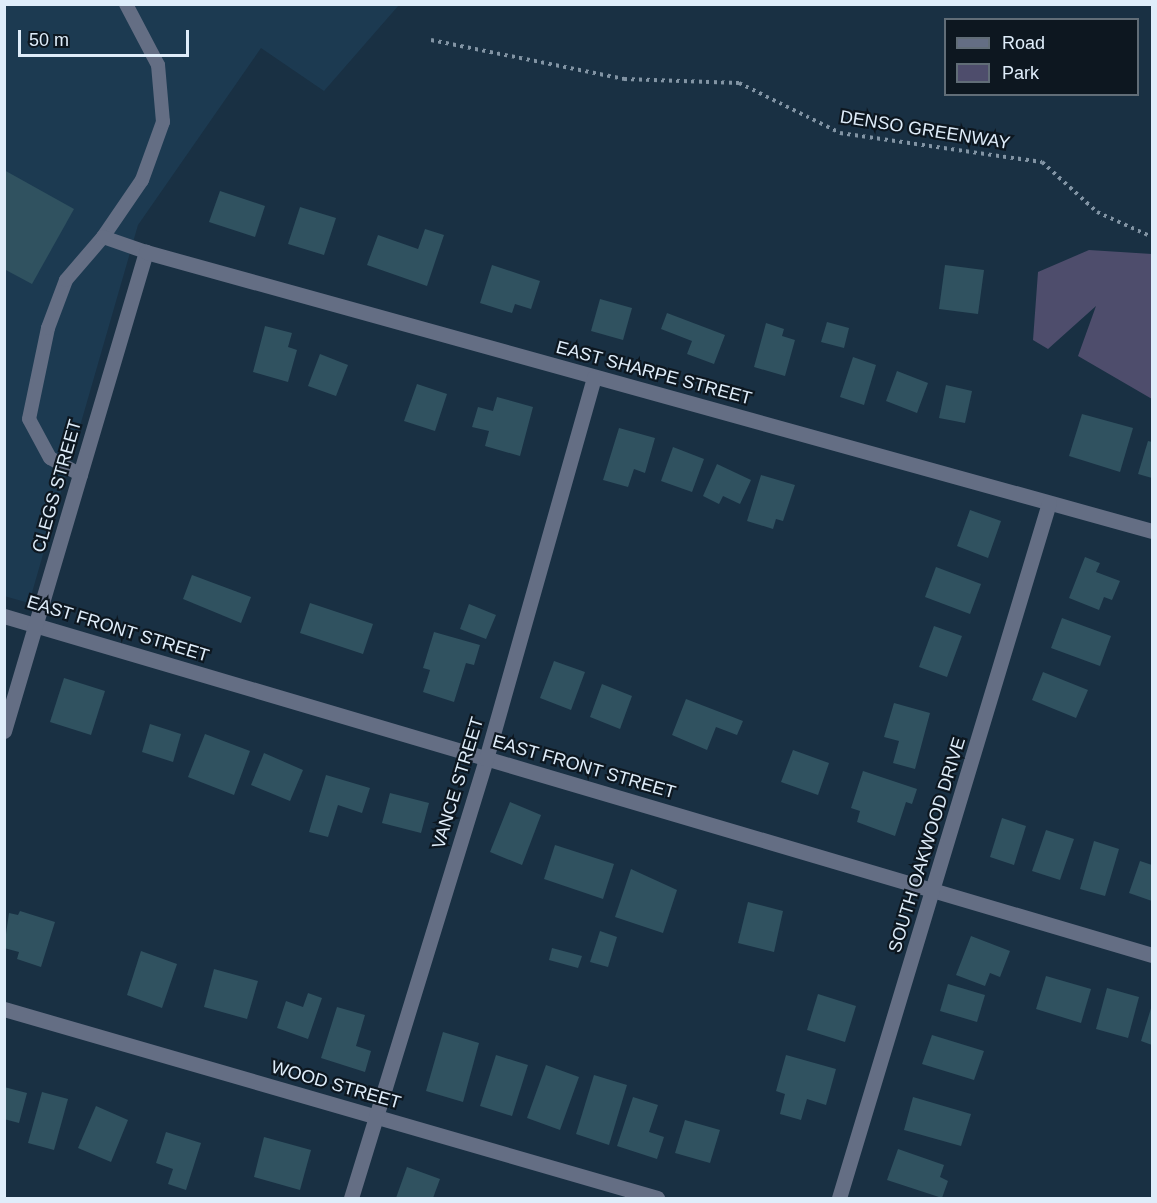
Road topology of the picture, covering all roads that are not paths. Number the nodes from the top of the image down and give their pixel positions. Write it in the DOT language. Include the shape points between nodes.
graph roads {
  1 [pos="126,4"];
  2 [pos="103,237"];
  3 [pos="146,252"];
  4 [pos="594,377"];
  5 [pos="81,475"];
  6 [pos="1049,502"];
  7 [pos="1152,531"];
  8 [pos="4,616"];
  9 [pos="37,625"];
  10 [pos="4,732"];
  11 [pos="486,759"];
  12 [pos="934,891"];
  13 [pos="1152,955"];
  14 [pos="4,1009"];
  15 [pos="375,1117"];
  16 [pos="351,1198"];
  17 [pos="657,1198"];
  18 [pos="839,1198"];
  1 -- 2 [label="lane" via="158,65 163,122 142,180"];
  2 -- 3 [label="lane"];
  2 -- 5 [label="lane" via="76,265 58,296 28,403 38,445 63,469"];
  3 -- 4 [label="street, EAST SHARPE STREET"];
  3 -- 5 [label="street, CLEGS STREET"];
  4 -- 6 [label="street, EAST SHARPE STREET"];
  4 -- 11 [label="street, VANCE STREET"];
  5 -- 9 [label="street, CLEGS STREET"];
  6 -- 7 [label="street, EAST SHARPE STREET"];
  6 -- 12 [label="street, SOUTH OAKWOOD DRIVE"];
  8 -- 9 [label="street, EAST FRONT STREET"];
  9 -- 10 [label="street, CLEGS STREET"];
  9 -- 11 [label="street, EAST FRONT STREET"];
  11 -- 12 [label="street, EAST FRONT STREET"];
  11 -- 15 [label="street, VANCE STREET"];
  12 -- 13 [label="street, EAST FRONT STREET"];
  12 -- 18 [label="street, SOUTH OAKWOOD DRIVE"];
  14 -- 15 [label="street, WOOD STREET"];
  15 -- 16 [label="street, VANCE STREET"];
  15 -- 17 [label="street, WOOD STREET"];
}
